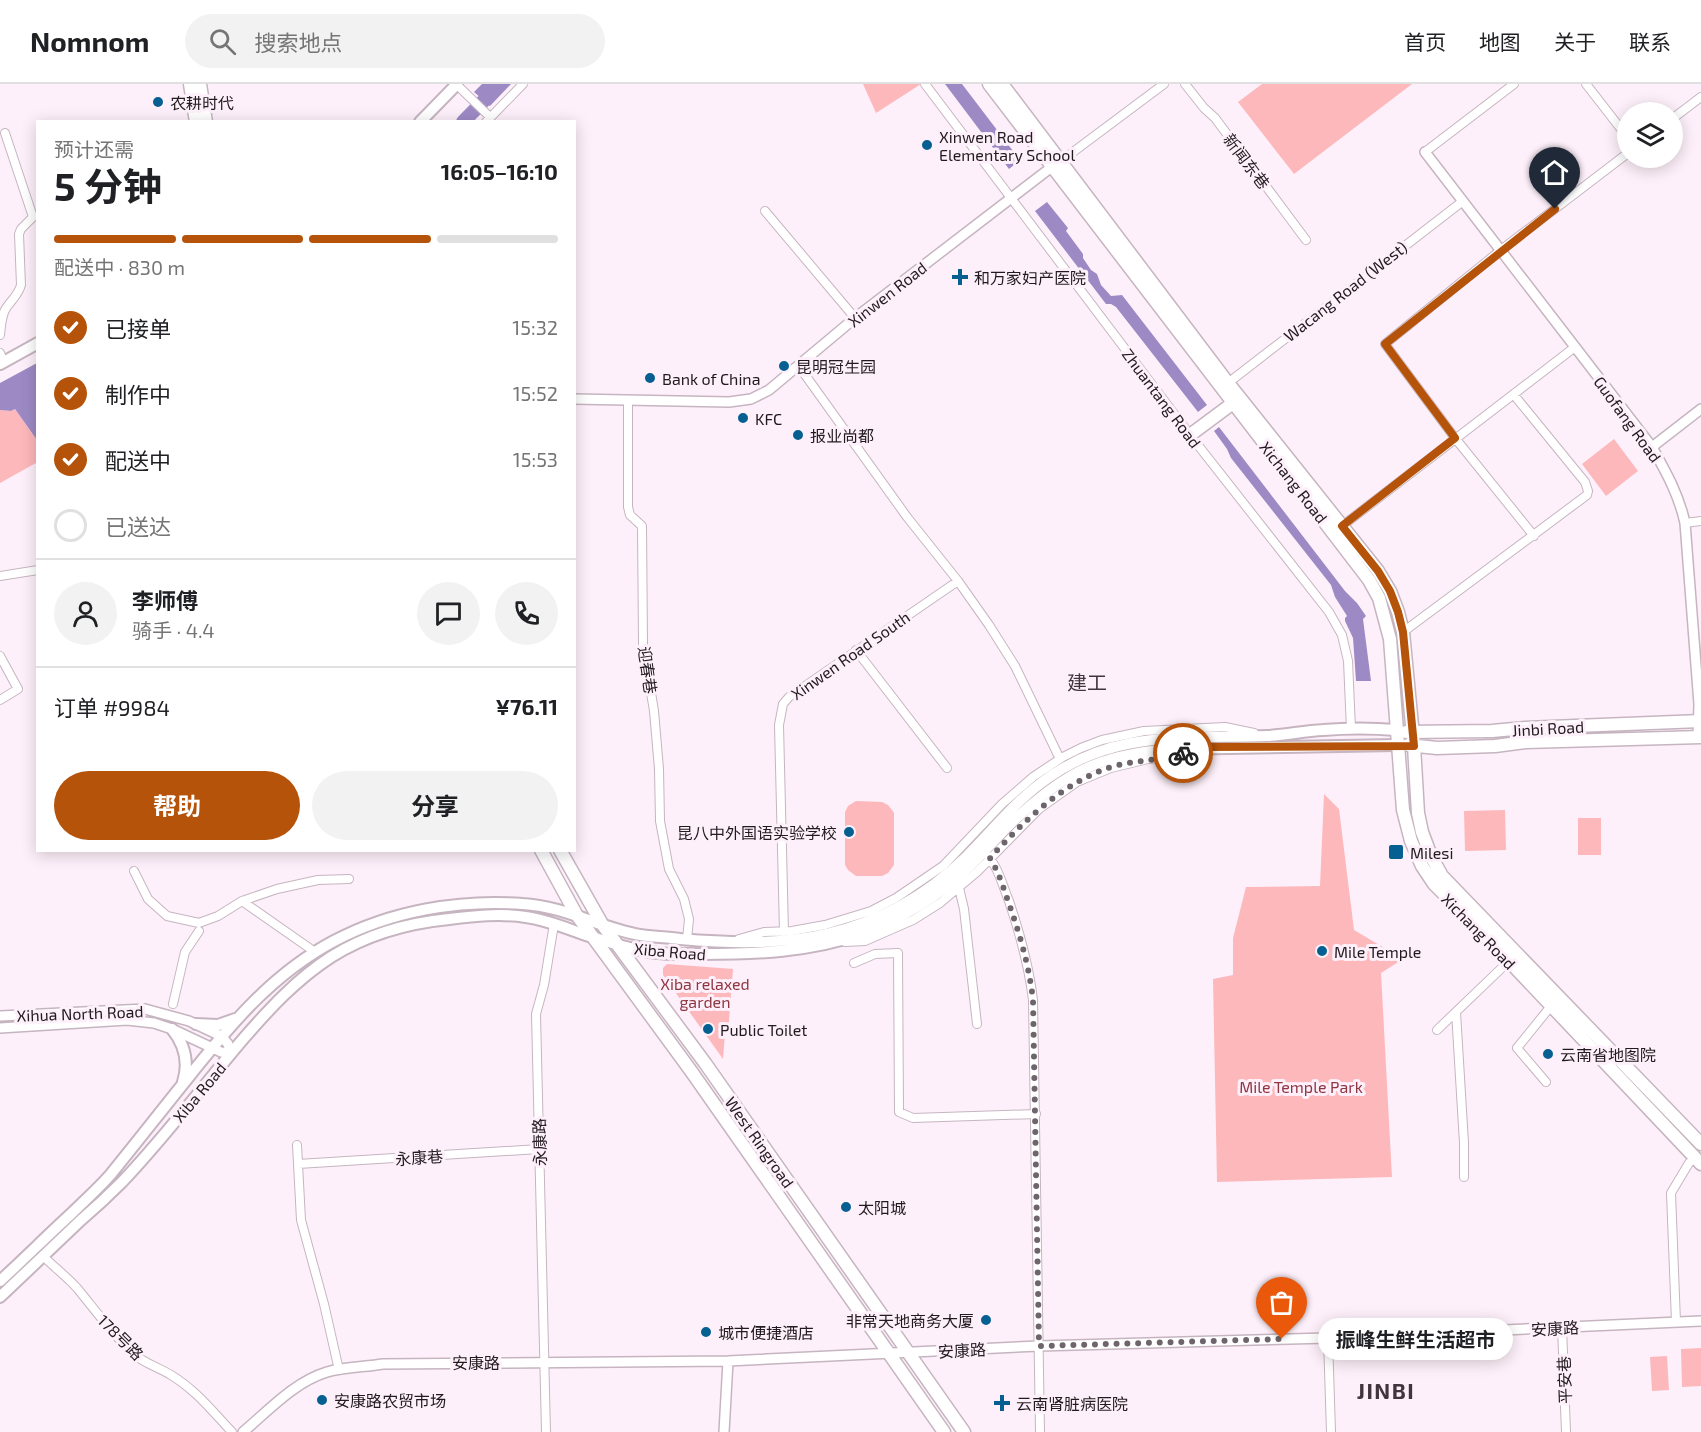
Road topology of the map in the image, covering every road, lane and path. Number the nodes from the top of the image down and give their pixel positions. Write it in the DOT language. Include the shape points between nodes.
graph roads {
  1 [pos="190,84"];
  2 [pos="200,84"];
  3 [pos="456,84"];
  4 [pos="523,84"];
  5 [pos="925,84"];
  6 [pos="989,84"];
  7 [pos="1002,84"];
  8 [pos="1164,84"];
  9 [pos="1185,84"];
  10 [pos="1514,84"];
  11 [pos="1586,84"];
  12 [pos="1701,97"];
  13 [pos="1683,110"];
  14 [pos="488,119"];
  15 [pos="196,120"];
  16 [pos="206,120"];
  17 [pos="422,120"];
  18 [pos="1617,124"];
  19 [pos="5,133"];
  20 [pos="1425,152"];
  21 [pos="1617,161"];
  22 [pos="1057,164"];
  23 [pos="1012,198"];
  24 [pos="1463,201"];
  25 [pos="765,212"];
  26 [pos="1306,240"];
  27 [pos="1501,250"];
  28 [pos="855,318"];
  29 [pos="0,335"];
  30 [pos="36,345"];
  31 [pos="1575,347"];
  32 [pos="1,360"];
  33 [pos="798,365"];
  34 [pos="1228,382"];
  35 [pos="1514,394"];
  36 [pos="576,399"];
  37 [pos="628,400"];
  38 [pos="1233,403"];
  39 [pos="1701,408"];
  40 [pos="1190,435"];
  41 [pos="1455,438"];
  42 [pos="1652,447"];
  43 [pos="1701,521"];
  44 [pos="1685,523"];
  45 [pos="1342,526"];
  46 [pos="1534,536"];
  47 [pos="36,570"];
  48 [pos="0,576"];
  49 [pos="958,581"];
  50 [pos="1403,632"];
  51 [pos="856,650"];
  52 [pos="0,656"];
  53 [pos="0,700"];
  54 [pos="1700,722"];
  55 [pos="1351,729"];
  56 [pos="1396,730"];
  57 [pos="1264,736"];
  58 [pos="1700,737"];
  59 [pos="1413,739"];
  60 [pos="1397,745"];
  61 [pos="1060,759"];
  62 [pos="947,768"];
  63 [pos="542,852"];
  64 [pos="561,852"];
  65 [pos="987,855"];
  66 [pos="134,871"];
  67 [pos="349,879"];
  68 [pos="959,888"];
  69 [pos="242,901"];
  70 [pos="576,914"];
  71 [pos="554,924"];
  72 [pos="602,924"];
  73 [pos="199,931"];
  74 [pos="784,932"];
  75 [pos="592,937"];
  76 [pos="687,939"];
  77 [pos="728,942"];
  78 [pos="618,945"];
  79 [pos="817,945"];
  80 [pos="315,952"];
  81 [pos="1509,961"];
  82 [pos="854,963"];
  83 [pos="173,1004"];
  84 [pos="1551,1006"];
  85 [pos="1456,1012"];
  86 [pos="242,1013"];
  87 [pos="0,1016"];
  88 [pos="196,1024"];
  89 [pos="976,1024"];
  90 [pos="0,1028"];
  91 [pos="172,1029"];
  92 [pos="1437,1030"];
  93 [pos="221,1036"];
  94 [pos="212,1048"];
  95 [pos="231,1053"];
  96 [pos="1546,1082"];
  97 [pos="182,1084"];
  98 [pos="1036,1114"];
  99 [pos="1701,1144"];
  100 [pos="297,1145"];
  101 [pos="539,1149"];
  102 [pos="1698,1161"];
  103 [pos="298,1164"];
  104 [pos="1464,1177"];
  105 [pos="43,1256"];
  106 [pos="0,1281"];
  107 [pos="0,1297"];
  108 [pos="1701,1321"];
  109 [pos="1676,1322"];
  110 [pos="1562,1327"];
  111 [pos="1328,1338"];
  112 [pos="1039,1346"];
  113 [pos="888,1353"];
  114 [pos="908,1353"];
  115 [pos="728,1361"];
  116 [pos="544,1362"];
  117 [pos="339,1370"];
  118 [pos="232,1432"];
  119 [pos="243,1432"];
  120 [pos="546,1432"];
  121 [pos="724,1432"];
  122 [pos="944,1432"];
  123 [pos="964,1432"];
  124 [pos="1040,1432"];
  125 [pos="1331,1432"];
  126 [pos="1566,1432"];
  1 -- 15 [label="main road"];
  2 -- 16 [label="main road"];
  3 -- 14 [label="street"];
  3 -- 17 [label="main road"];
  4 -- 14 [label="street"];
  5 -- 23 [label="street, Zhuantang Road"];
  6 -- 22 [label="main road, Xichang Road"];
  7 -- 22 [label="main road, Xichang Road"];
  8 -- 22 [label="street, Xinwen Road"];
  9 -- 26 [label="street, 新闻东巷"];
  10 -- 20 [label="street"];
  11 -- 18 [label="street"];
  12 -- 13 [label="street"];
  19 -- 29 [label="street" via="33,217 19,234 20,292 6,308"];
  20 -- 24 [label="street, Guofang Road"];
  21 -- 27 [label="street"];
  22 -- 23 [label="street, Xinwen Road"];
  22 -- 34 [label="main road, Xichang Road"];
  22 -- 38 [label="main road, Xichang Road"];
  23 -- 28 [label="street, Xinwen Road"];
  23 -- 40 [label="street, Zhuantang Road"];
  24 -- 27 [label="street, Guofang Road"];
  24 -- 34 [label="street, Wacang Road (West)"];
  25 -- 28 [label="street"];
  27 -- 31 [label="street, Guofang Road"];
  27 -- 41 [label="street" via="1385,344"];
  28 -- 33 [label="street, Xinwen Road"];
  30 -- 32 [label="main road"];
  31 -- 35 [label="street"];
  31 -- 42 [label="street, Guofang Road"];
  33 -- 37 [label="street, Xinwen Road" via="769,390 751,399"];
  33 -- 49 [label="street"];
  34 -- 45 [label="main road, Xichang Road"];
  35 -- 41 [label="street"];
  35 -- 46 [label="street" via="1585,482 1588,491"];
  36 -- 37 [label="street, Xinwen Road"];
  37 -- 76 [label="street, 迎春巷" via="628,507 630,515 642,526 643,644 654,711 660,821 669,869 689,919"];
  38 -- 40 [label="main road"];
  38 -- 56 [label="main road, Xichang Road" via="1379,598 1390,639"];
  39 -- 42 [label="street"];
  40 -- 55 [label="street, Zhuantang Road" via="1329,612 1342,635 1348,661"];
  41 -- 45 [label="street"];
  41 -- 46 [label="street"];
  42 -- 44 [label="street, Guofang Road" via="1674,486"];
  43 -- 44 [label="street"];
  44 -- 54 [label="street, Guofang Road"];
  45 -- 50 [label="main road, Xichang Road" via="1390,591"];
  46 -- 50 [label="street"];
  47 -- 48 [label="street"];
  49 -- 51 [label="street, Xinwen Road South"];
  49 -- 61 [label="street" via="1015,666"];
  50 -- 59 [label="main road, Xichang Road"];
  51 -- 62 [label="street"];
  51 -- 74 [label="street, Xinwen Road South" via="783,704 779,725"];
  52 -- 53 [label="street" via="18,689"];
  54 -- 58 [label="street, Guofang Road"];
  54 -- 59 [label="main road, Jinbi Road" via="1525,728"];
  55 -- 56 [label="main road, Xiba Road"];
  55 -- 57 [label="main road, Xiba Road"];
  56 -- 59 [label="main road, Jinbi Road"];
  56 -- 60 [label="main road, Xichang Road"];
  57 -- 61 [label="street" via="1225,727 1144,731 1102,740"];
  57 -- 77 [label="main road, Xiba Road" via="1145,740 1105,749 1067,765 1038,784 949,873 901,906 827,934 794,940"];
  58 -- 59 [label="main road, Jinbi Road" via="1437,748"];
  59 -- 60 [label="main road, Jinbi Road"];
  59 -- 99 [label="main road, Xichang Road" via="1422,832 1442,876"];
  60 -- 65 [label="main road, Xiba Road" via="1198,747 1108,759 1059,784 1033,803"];
  60 -- 81 [label="main road, Xichang Road" via="1403,810 1422,866 1434,884"];
  61 -- 74 [label="street" via="1002,804 943,866 896,898 871,911 825,925"];
  63 -- 70 [label="main road, West Ringroad"];
  64 -- 72 [label="main road, West Ringroad"];
  65 -- 68 [label="street"];
  65 -- 79 [label="main road, Xiba Road" via="909,913 860,934"];
  65 -- 98 [label="street" via="999,875 1030,971"];
  66 -- 69 [label="street" via="148,899 168,915 199,923"];
  67 -- 69 [label="street" via="318,880"];
  68 -- 79 [label="street" via="913,920 865,941"];
  68 -- 89 [label="street"];
  69 -- 80 [label="street"];
  70 -- 72 [label="main road, Xiba Road"];
  70 -- 75 [label="main road, West Ringroad"];
  70 -- 80 [label="main road, Xiba Road" via="524,904 431,908 352,932"];
  71 -- 75 [label="main road, Xiba Road"];
  71 -- 95 [label="main road, Xiba Road" via="527,917 475,916 411,925 358,943 305,976"];
  71 -- 101 [label="street, 永康路" via="536,1014"];
  72 -- 76 [label="main road, Xiba Road" via="639,935"];
  72 -- 78 [label="main road, West Ringroad"];
  73 -- 83 [label="street" via="185,952"];
  74 -- 77 [label="street" via="764,932"];
  75 -- 78 [label="main road, Xiba Road"];
  75 -- 113 [label="main road, West Ringroad" via="698,1080"];
  76 -- 77 [label="main road, Xiba Road"];
  78 -- 79 [label="main road, Xiba Road" via="645,952 727,954"];
  78 -- 114 [label="main road, West Ringroad"];
  80 -- 86 [label="main road, Xiba Road" via="271,984"];
  81 -- 84 [label="main road, Xichang Road"];
  81 -- 85 [label="street"];
  82 -- 98 [label="street" via="875,954 898,953 899,1112 913,1118"];
  84 -- 96 [label="street" via="1517,1048"];
  84 -- 102 [label="main road, Xichang Road"];
  85 -- 92 [label="street"];
  85 -- 104 [label="street"];
  86 -- 88 [label="main road" via="218,1026"];
  86 -- 93 [label="main road, Xiba Road"];
  87 -- 88 [label="street, Xihua North Road" via="146,1009"];
  88 -- 93 [label="street, Xihua North Road"];
  90 -- 91 [label="street, Xihua North Road" via="127,1020"];
  91 -- 94 [label="street, Xihua North Road"];
  91 -- 97 [label="main road" via="185,1053"];
  93 -- 94 [label="main road, Xiba Road"];
  93 -- 95 [label="street"];
  94 -- 95 [label="street, Xihua North Road"];
  94 -- 97 [label="main road, Xiba Road"];
  95 -- 105 [label="main road, Xiba Road" via="122,1182"];
  97 -- 106 [label="main road, Xiba Road" via="107,1179"];
  98 -- 112 [label="street"];
  100 -- 103 [label="street"];
  101 -- 103 [label="street, 永康巷"];
  101 -- 116 [label="street, 永康路"];
  102 -- 109 [label="street" via="1689,1163 1671,1193"];
  103 -- 117 [label="street" via="301,1220"];
  105 -- 107 [label="main road, Xiba Road"];
  105 -- 118 [label="street, 178号路" via="75,1286 132,1353 194,1391"];
  108 -- 109 [label="street, 安康路"];
  109 -- 110 [label="street, 安康路"];
  110 -- 111 [label="street, 安康路"];
  110 -- 126 [label="street, 平安巷"];
  111 -- 112 [label="street, 安康路"];
  111 -- 125 [label="street"];
  112 -- 114 [label="street, 安康路"];
  112 -- 124 [label="street"];
  113 -- 114 [label="street, 安康路"];
  113 -- 115 [label="street, 安康路"];
  113 -- 122 [label="main road, West Ringroad"];
  114 -- 123 [label="main road, West Ringroad"];
  115 -- 116 [label="street, 安康路"];
  115 -- 121 [label="street"];
  116 -- 117 [label="street, 安康路" via="383,1364"];
  116 -- 120 [label="street, 永康路"];
  117 -- 119 [label="street, 安康路" via="304,1382"];
}
